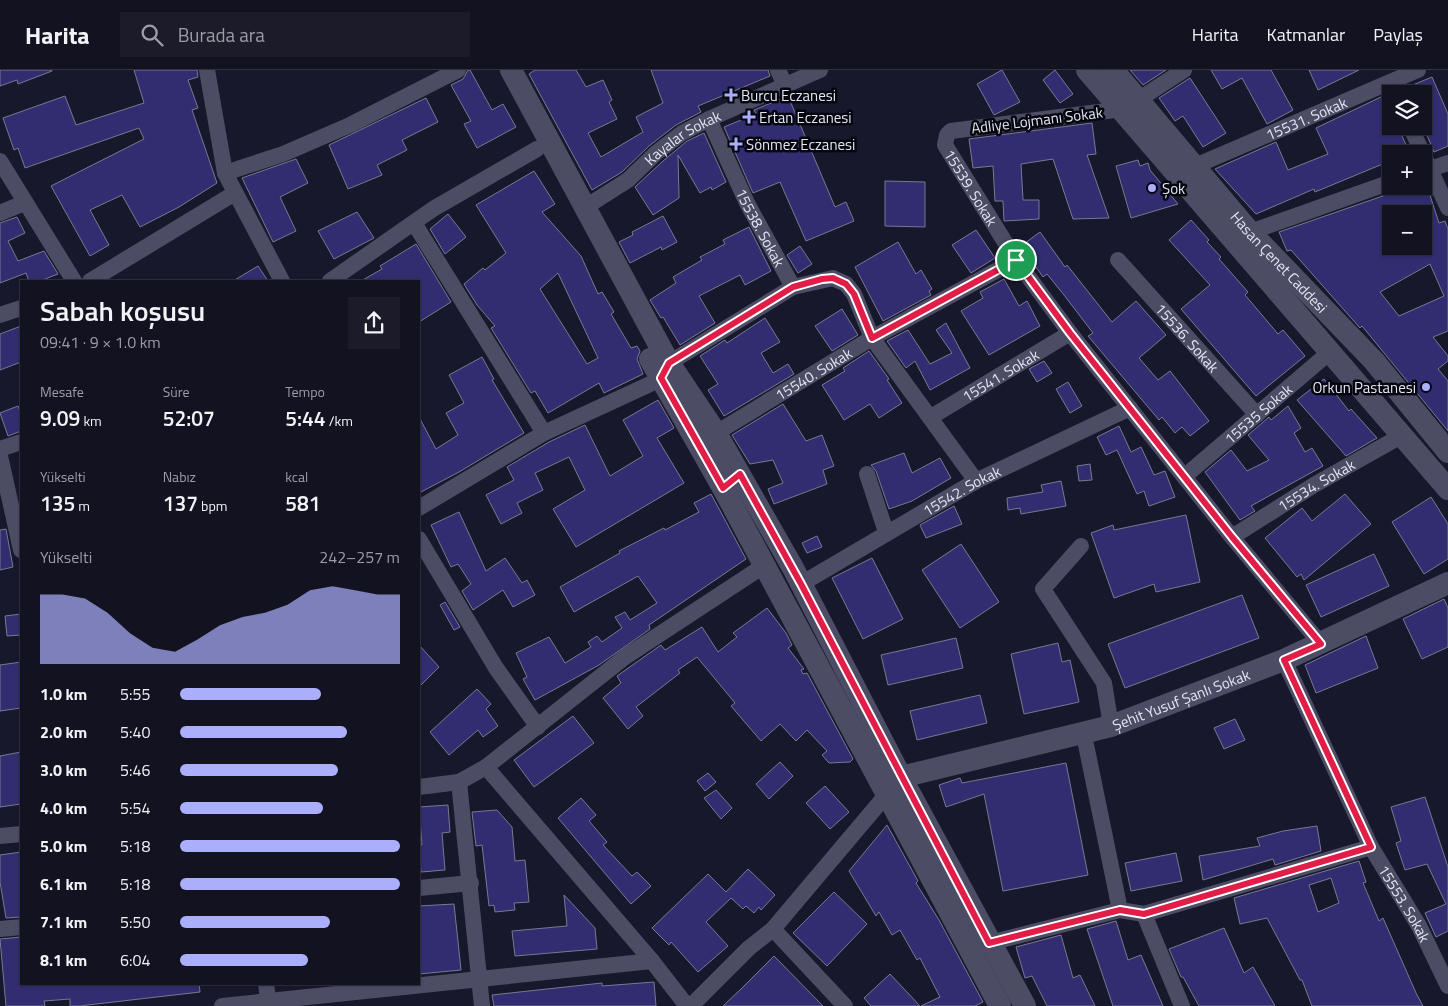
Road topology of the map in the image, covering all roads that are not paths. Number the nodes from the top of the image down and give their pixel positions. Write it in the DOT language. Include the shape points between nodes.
graph roads {
  1 [pos="207,70"];
  2 [pos="458,70"];
  3 [pos="494,70"];
  4 [pos="511,70"];
  5 [pos="778,70"];
  6 [pos="820,70"];
  7 [pos="1088,70"];
  8 [pos="1113,70"];
  9 [pos="1184,70"];
  10 [pos="1418,70"];
  11 [pos="1388,83"];
  12 [pos="785,85"];
  13 [pos="1130,104"];
  14 [pos="709,119"];
  15 [pos="951,131"];
  16 [pos="536,149"];
  17 [pos="0,161"];
  18 [pos="1448,163"];
  19 [pos="1195,166"];
  20 [pos="1432,168"];
  21 [pos="226,173"];
  22 [pos="1432,178"];
  23 [pos="1382,185"];
  24 [pos="235,193"];
  25 [pos="24,203"];
  26 [pos="1448,208"];
  27 [pos="0,213"];
  28 [pos="579,215"];
  29 [pos="414,223"];
  30 [pos="1250,232"];
  31 [pos="1016,260"];
  32 [pos="1118,260"];
  33 [pos="73,280"];
  34 [pos="92,280"];
  35 [pos="281,280"];
  36 [pos="331,280"];
  37 [pos="793,287"];
  38 [pos="20,308"];
  39 [pos="0,315"];
  40 [pos="1070,333"];
  41 [pos="872,338"];
  42 [pos="1330,351"];
  43 [pos="665,371"];
  44 [pos="1130,408"];
  45 [pos="1257,415"];
  46 [pos="931,417"];
  47 [pos="544,433"];
  48 [pos="716,433"];
  49 [pos="1401,436"];
  50 [pos="20,442"];
  51 [pos="0,449"];
  52 [pos="1448,452"];
  53 [pos="0,456"];
  54 [pos="867,474"];
  55 [pos="1185,476"];
  56 [pos="732,481"];
  57 [pos="976,481"];
  58 [pos="1448,489"];
  59 [pos="420,507"];
  60 [pos="886,532"];
  61 [pos="1232,537"];
  62 [pos="420,540"];
  63 [pos="20,546"];
  64 [pos="1081,546"];
  65 [pos="765,565"];
  66 [pos="1448,583"];
  67 [pos="801,584"];
  68 [pos="1321,644"];
  69 [pos="1284,660"];
  70 [pos="1111,726"];
  71 [pos="538,727"];
  72 [pos="1084,735"];
  73 [pos="486,767"];
  74 [pos="901,777"];
  75 [pos="459,782"];
  76 [pos="420,787"];
  77 [pos="887,794"];
  78 [pos="20,834"];
  79 [pos="0,836"];
  80 [pos="1371,847"];
  81 [pos="470,883"];
  82 [pos="420,888"];
  83 [pos="1120,910"];
  84 [pos="1144,914"];
  85 [pos="20,927"];
  86 [pos="0,929"];
  87 [pos="773,929"];
  88 [pos="989,943"];
  89 [pos="652,961"];
  90 [pos="480,978"];
  91 [pos="266,985"];
  92 [pos="1448,986"];
  93 [pos="268,1004"];
  94 [pos="222,1006"];
  95 [pos="482,1006"];
  96 [pos="687,1006"];
  97 [pos="691,1006"];
  98 [pos="845,1006"];
  99 [pos="1000,1006"];
  100 [pos="1025,1006"];
  101 [pos="1182,1006"];
  1 -- 21 [label="street"];
  2 -- 21 [label="street" via="350,125 283,154"];
  3 -- 16 [label="main road"];
  4 -- 28 [label="main road"];
  5 -- 12 [label="street"];
  6 -- 12 [label="street, Kayalar Sokak"];
  7 -- 13 [label="main road"];
  8 -- 13 [label="main road, Hasan Çenet Caddesi"];
  9 -- 13 [label="street"];
  10 -- 11 [label="street, 15531. Sokak"];
  11 -- 19 [label="street, 15531. Sokak"];
  12 -- 14 [label="street, Kayalar Sokak"];
  13 -- 15 [label="street, Adliye Lojmanı Sokak"];
  13 -- 19 [label="main road, Hasan Çenet Caddesi"];
  13 -- 42 [label="main road"];
  14 -- 28 [label="street, Kayalar Sokak" via="682,133 628,180"];
  14 -- 37 [label="street, 15538. Sokak" via="747,203"];
  15 -- 31 [label="street, 15539. Sokak" via="945,140 947,151"];
  16 -- 28 [label="main road"];
  16 -- 29 [label="street"];
  17 -- 25 [label="street"];
  18 -- 20 [label="street"];
  19 -- 30 [label="main road, Hasan Çenet Caddesi"];
  21 -- 24 [label="street"];
  22 -- 26 [label="street"];
  23 -- 30 [label="street"];
  24 -- 34 [label="street"];
  24 -- 35 [label="street"];
  25 -- 27 [label="street"];
  25 -- 33 [label="street"];
  28 -- 43 [label="main road"];
  29 -- 36 [label="street"];
  29 -- 47 [label="street"];
  30 -- 52 [label="main road, Hasan Çenet Caddesi" via="1374,361"];
  31 -- 40 [label="street, 15539. Sokak"];
  31 -- 41 [label="street, 15540. Sokak"];
  32 -- 45 [label="street, 15536. Sokak"];
  37 -- 41 [label="street" via="833,278 846,284 854,294"];
  37 -- 43 [label="street"];
  38 -- 39 [label="street"];
  40 -- 44 [label="street, 15539. Sokak"];
  40 -- 46 [label="street, 15541. Sokak"];
  41 -- 46 [label="street"];
  41 -- 48 [label="street, 15540. Sokak"];
  42 -- 45 [label="street, 15535 Sokak"];
  42 -- 49 [label="main road"];
  43 -- 47 [label="street"];
  43 -- 48 [label="main road"];
  43 -- 56 [label="main road"];
  44 -- 55 [label="street, 15539. Sokak"];
  44 -- 57 [label="street, 15542. Sokak"];
  45 -- 55 [label="street, 15535 Sokak"];
  46 -- 57 [label="street"];
  47 -- 59 [label="street"];
  48 -- 56 [label="main road"];
  49 -- 58 [label="main road"];
  49 -- 61 [label="street, 15534. Sokak"];
  50 -- 51 [label="street"];
  53 -- 63 [label="street"];
  54 -- 60 [label="street"];
  55 -- 61 [label="street, 15539. Sokak"];
  56 -- 65 [label="main road"];
  56 -- 67 [label="main road"];
  57 -- 60 [label="street, 15542. Sokak"];
  60 -- 67 [label="street, 15542. Sokak"];
  61 -- 68 [label="street, 15539. Sokak"];
  62 -- 71 [label="street" via="496,668"];
  64 -- 70 [label="street" via="1043,588 1104,683"];
  65 -- 71 [label="street" via="625,657"];
  65 -- 77 [label="main road"];
  66 -- 68 [label="main road, Şehit Yusuf Şanlı Sokak"];
  67 -- 74 [label="main road"];
  68 -- 69 [label="main road, Şehit Yusuf Şanlı Sokak"];
  69 -- 70 [label="main road, Şehit Yusuf Şanlı Sokak"];
  69 -- 80 [label="street, 15553. Sokak"];
  70 -- 72 [label="main road, Şehit Yusuf Şanlı Sokak"];
  71 -- 73 [label="street"];
  72 -- 74 [label="main road, Şehit Yusuf Şanlı Sokak"];
  72 -- 83 [label="street"];
  73 -- 75 [label="street"];
  73 -- 89 [label="street"];
  74 -- 88 [label="main road"];
  75 -- 76 [label="street"];
  75 -- 81 [label="street"];
  77 -- 87 [label="street"];
  77 -- 99 [label="main road"];
  78 -- 79 [label="street"];
  80 -- 84 [label="street"];
  80 -- 92 [label="street, 15553. Sokak" via="1419,926"];
  81 -- 82 [label="street"];
  81 -- 90 [label="street"];
  83 -- 84 [label="street"];
  83 -- 88 [label="street"];
  84 -- 101 [label="street"];
  85 -- 86 [label="street"];
  87 -- 97 [label="street" via="749,948"];
  87 -- 98 [label="street"];
  88 -- 100 [label="main road"];
  89 -- 90 [label="street"];
  89 -- 96 [label="street"];
  90 -- 93 [label="street"];
  90 -- 95 [label="street"];
  91 -- 93 [label="street"];
  93 -- 94 [label="street"];
}
